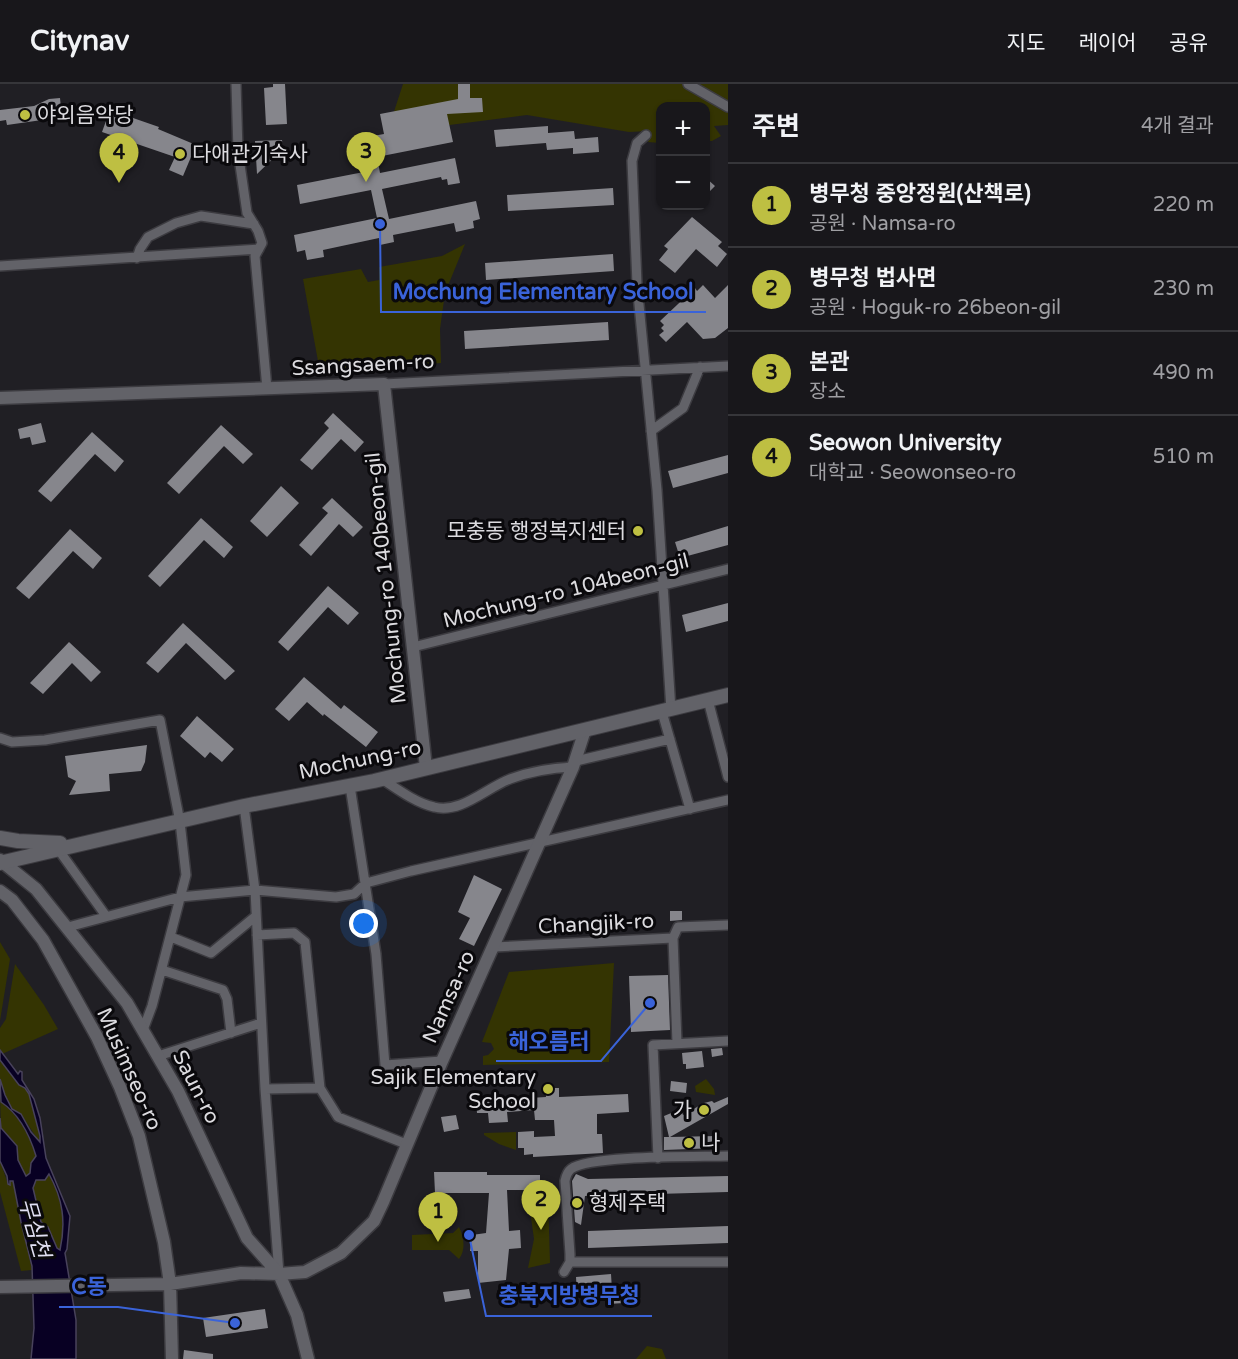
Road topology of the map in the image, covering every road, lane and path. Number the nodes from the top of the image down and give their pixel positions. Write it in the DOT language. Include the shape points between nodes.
graph roads {
  1 [pos="236,84"];
  2 [pos="688,84"];
  3 [pos="728,107"];
  4 [pos="646,135"];
  5 [pos="254,224"];
  6 [pos="259,249"];
  7 [pos="137,258"];
  8 [pos="0,266"];
  9 [pos="728,366"];
  10 [pos="699,367"];
  11 [pos="645,370"];
  12 [pos="384,384"];
  13 [pos="267,389"];
  14 [pos="0,398"];
  15 [pos="651,430"];
  16 [pos="728,569"];
  17 [pos="664,586"];
  18 [pos="413,647"];
  19 [pos="728,695"];
  20 [pos="708,700"];
  21 [pos="667,711"];
  22 [pos="585,730"];
  23 [pos="0,738"];
  24 [pos="670,739"];
  25 [pos="574,764"];
  26 [pos="426,768"];
  27 [pos="728,777"];
  28 [pos="381,779"];
  29 [pos="350,786"];
  30 [pos="728,800"];
  31 [pos="244,806"];
  32 [pos="690,809"];
  33 [pos="180,822"];
  34 [pos="0,838"];
  35 [pos="83,843"];
  36 [pos="538,843"];
  37 [pos="58,849"];
  38 [pos="1,862"];
  39 [pos="366,883"];
  40 [pos="255,890"];
  41 [pos="0,891"];
  42 [pos="180,897"];
  43 [pos="106,916"];
  44 [pos="256,916"];
  45 [pos="728,925"];
  46 [pos="68,927"];
  47 [pos="257,935"];
  48 [pos="171,938"];
  49 [pos="673,938"];
  50 [pos="494,947"];
  51 [pos="162,970"];
  52 [pos="261,1023"];
  53 [pos="143,1030"];
  54 [pos="231,1033"];
  55 [pos="728,1041"];
  56 [pos="677,1043"];
  57 [pos="158,1056"];
  58 [pos="442,1061"];
  59 [pos="320,1088"];
  60 [pos="265,1089"];
  61 [pos="406,1144"];
  62 [pos="728,1156"];
  63 [pos="658,1158"];
  64 [pos="570,1262"];
  65 [pos="728,1262"];
  66 [pos="564,1272"];
  67 [pos="279,1274"];
  68 [pos="170,1284"];
  69 [pos="0,1287"];
  70 [pos="172,1359"];
  71 [pos="308,1359"];
  1 -- 5 [label="street" via="238,151 247,213"];
  2 -- 3 [label="street"];
  4 -- 11 [label="street" via="637,143 632,161"];
  5 -- 6 [label="street" via="262,243"];
  5 -- 7 [label="street" via="201,216 184,220 148,237"];
  6 -- 7 [label="street"];
  6 -- 13 [label="street" via="255,256"];
  7 -- 8 [label="street"];
  9 -- 10 [label="street, Ssangsaem-ro"];
  10 -- 11 [label="street, Ssangsaem-ro"];
  10 -- 15 [label="street" via="683,408"];
  11 -- 12 [label="street, Ssangsaem-ro"];
  11 -- 15 [label="street"];
  12 -- 13 [label="street, Ssangsaem-ro"];
  12 -- 18 [label="street, Mochung-ro 140beon-gil"];
  13 -- 14 [label="street, Ssangsaem-ro"];
  15 -- 17 [label="street"];
  16 -- 17 [label="street, Mochung-ro 104beon-gil"];
  17 -- 18 [label="street, Mochung-ro 104beon-gil"];
  17 -- 21 [label="street"];
  18 -- 26 [label="street, Mochung-ro 140beon-gil"];
  19 -- 20 [label="main road, Mochung-ro"];
  20 -- 21 [label="main road, Mochung-ro"];
  20 -- 27 [label="street"];
  21 -- 22 [label="main road, Mochung-ro"];
  21 -- 24 [label="street"];
  22 -- 25 [label="street, Namsa-ro"];
  22 -- 26 [label="main road, Mochung-ro"];
  23 -- 33 [label="street" via="12,742 45,740 160,720"];
  24 -- 25 [label="street"];
  24 -- 32 [label="street"];
  25 -- 28 [label="street" via="528,773 464,804 443,809"];
  25 -- 36 [label="street, Namsa-ro"];
  26 -- 28 [label="main road, Mochung-ro"];
  28 -- 29 [label="main road, Mochung-ro"];
  29 -- 31 [label="main road, Mochung-ro"];
  29 -- 39 [label="street"];
  30 -- 32 [label="street"];
  31 -- 33 [label="main road, Mochung-ro"];
  31 -- 40 [label="street"];
  32 -- 36 [label="street"];
  33 -- 35 [label="main road, Mochung-ro"];
  33 -- 42 [label="street" via="186,875"];
  34 -- 35 [label="main road"];
  35 -- 37 [label="main road, Mochung-ro"];
  36 -- 39 [label="street"];
  36 -- 50 [label="street, Namsa-ro"];
  37 -- 38 [label="main road, Mochung-ro"];
  37 -- 43 [label="street"];
  38 -- 46 [label="street, Saun-ro" via="36,889"];
  39 -- 40 [label="street" via="354,894 336,897"];
  39 -- 58 [label="street" via="385,1065"];
  40 -- 42 [label="street"];
  40 -- 44 [label="street"];
  41 -- 68 [label="street, Musimseo-ro" via="12,900 43,940 98,1038 120,1087 140,1136"];
  42 -- 43 [label="street"];
  42 -- 48 [label="street"];
  43 -- 46 [label="street"];
  44 -- 47 [label="street"];
  44 -- 48 [label="street" via="211,953"];
  45 -- 49 [label="street, Changjik-ro" via="678,927"];
  46 -- 53 [label="street, Saun-ro"];
  47 -- 52 [label="street"];
  47 -- 59 [label="street" via="294,933 305,942"];
  48 -- 51 [label="street"];
  49 -- 50 [label="street, Changjik-ro"];
  49 -- 56 [label="street"];
  50 -- 58 [label="street, Namsa-ro"];
  51 -- 53 [label="street"];
  51 -- 54 [label="street" via="223,990"];
  52 -- 54 [label="street"];
  52 -- 60 [label="street"];
  53 -- 57 [label="street, Saun-ro"];
  54 -- 57 [label="street"];
  55 -- 56 [label="street"];
  56 -- 63 [label="street" via="653,1045"];
  57 -- 67 [label="street, Saun-ro" via="248,1238"];
  58 -- 61 [label="street, Namsa-ro"];
  59 -- 60 [label="street"];
  59 -- 61 [label="street" via="338,1117"];
  60 -- 67 [label="street"];
  61 -- 67 [label="street, Namsa-ro" via="374,1221 342,1253 305,1272"];
  62 -- 63 [label="street"];
  63 -- 64 [label="street" via="595,1161 566,1173"];
  64 -- 65 [label="street"];
  64 -- 66 [label="street"];
  67 -- 68 [label="street, Namsa-ro" via="242,1272"];
  67 -- 71 [label="street, Saun-ro" via="297,1316"];
  68 -- 69 [label="street, Namsa-ro"];
  68 -- 70 [label="street, Musimseo-ro"];
}
